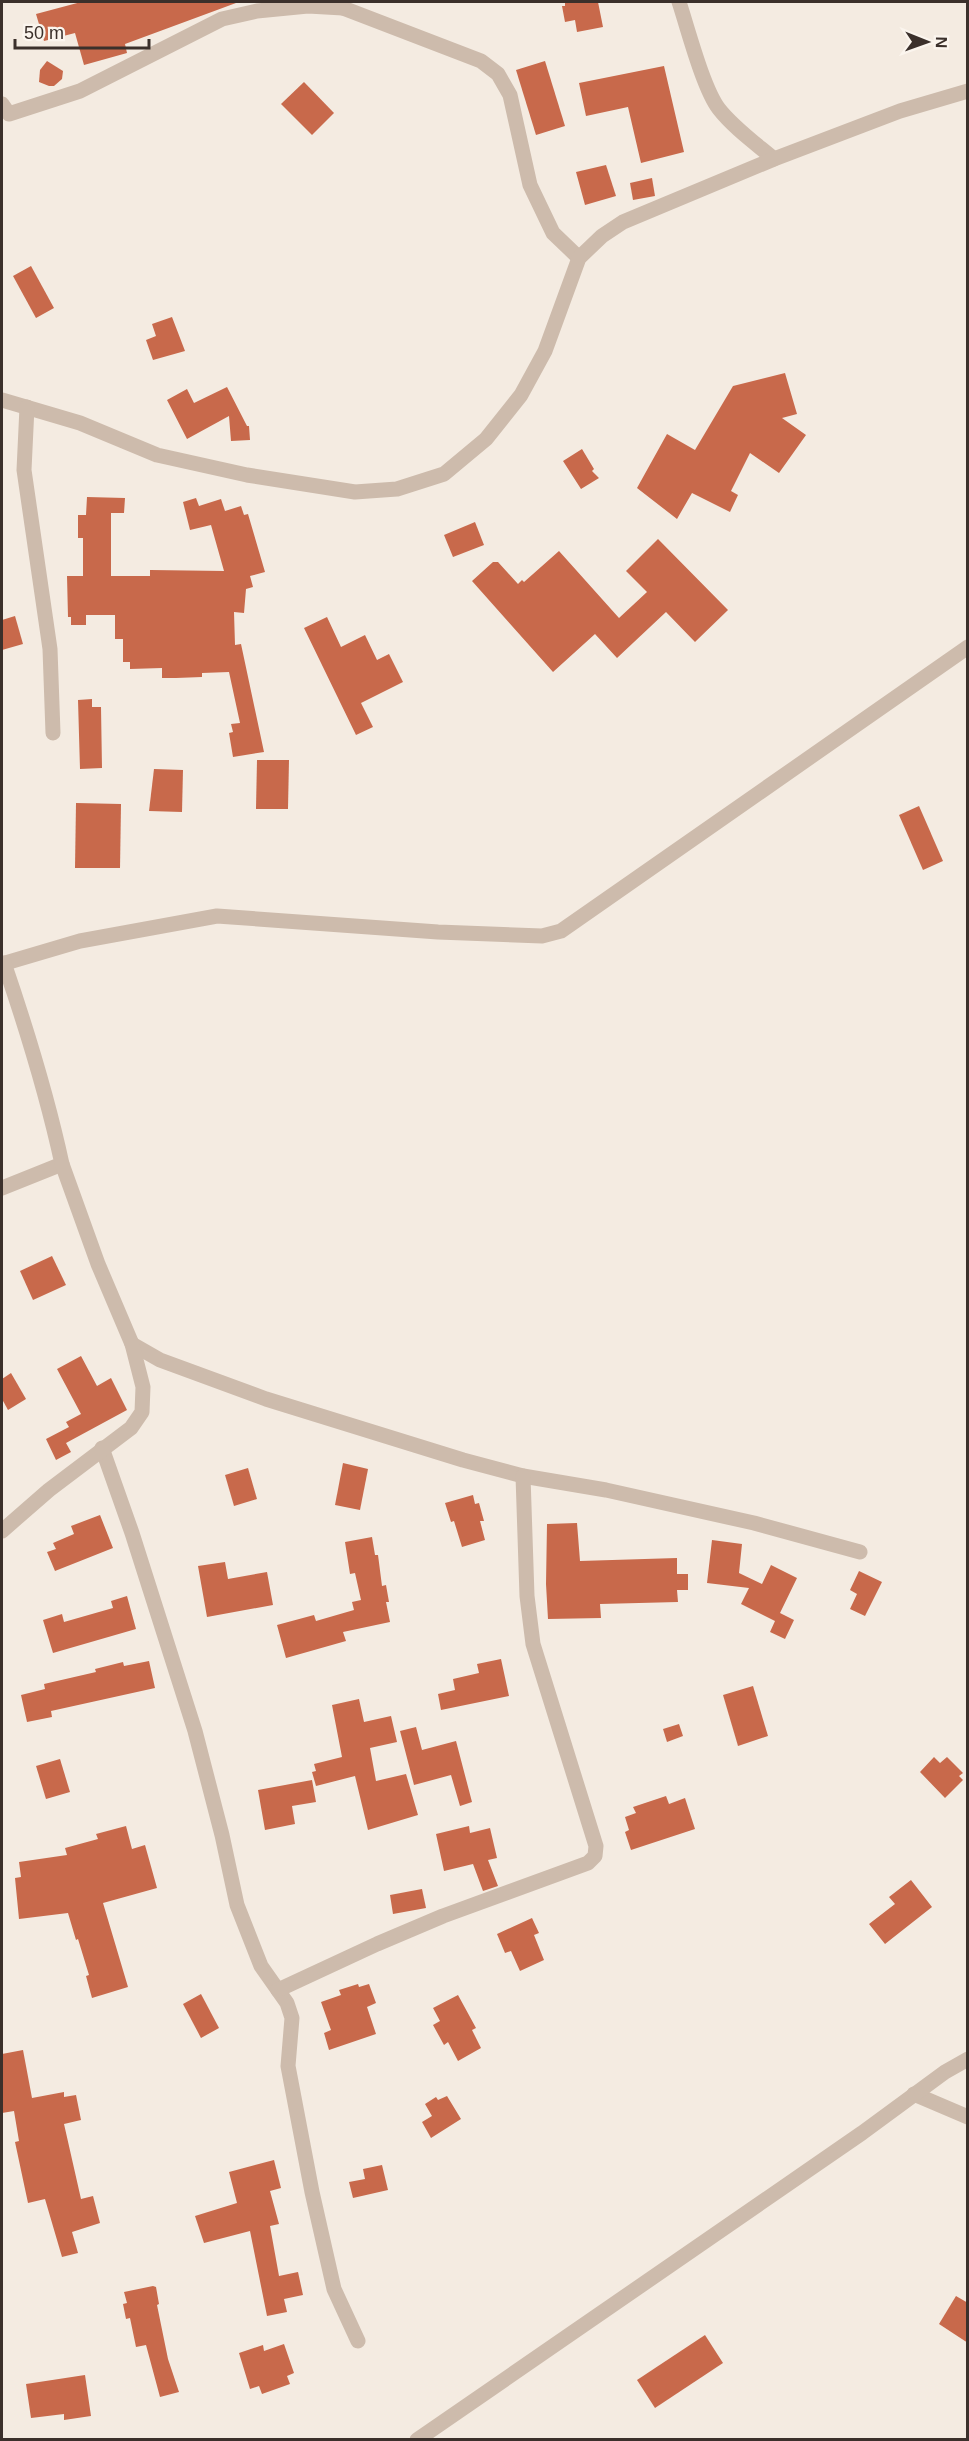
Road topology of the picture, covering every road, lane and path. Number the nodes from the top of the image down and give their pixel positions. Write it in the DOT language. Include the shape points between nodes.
graph roads {
  1 [pos="679,2"];
  2 [pos="338,5"];
  3 [pos="968,91"];
  4 [pos="4,111"];
  5 [pos="774,159"];
  6 [pos="579,258"];
  7 [pos="2,400"];
  8 [pos="27,408"];
  9 [pos="968,647"];
  10 [pos="53,733"];
  11 [pos="3,964"];
  12 [pos="62,1164"];
  13 [pos="2,1188"];
  14 [pos="132,1344"];
  15 [pos="102,1448"];
  16 [pos="524,1476"];
  17 [pos="2,1531"];
  18 [pos="860,1552"];
  19 [pos="278,1989"];
  20 [pos="968,2059"];
  21 [pos="914,2094"];
  22 [pos="968,2117"];
  23 [pos="358,2341"];
  24 [pos="417,2439"];
  1 -- 5 [label="street" via="718,108"];
  2 -- 4 [label="street" via="257,11 222,19 80,91"];
  2 -- 6 [label="street" via="481,61 498,74 510,95 530,185 553,233"];
  3 -- 5 [label="street" via="900,111"];
  5 -- 6 [label="street" via="623,222"];
  6 -- 8 [label="street" via="545,351 521,395 486,439 444,474 397,489 355,492 247,475 157,455 80,423"];
  7 -- 8 [label="street"];
  8 -- 10 [label="street" via="24,470 50,649"];
  9 -- 11 [label="street" via="561,931 542,936 519,935 217,916 80,941"];
  11 -- 12 [label="street" via="33,1048"];
  12 -- 13 [label="street"];
  12 -- 14 [label="street"];
  14 -- 15 [label="street" via="143,1387 141,1412 131,1428"];
  14 -- 16 [label="street" via="160,1360 266,1399"];
  15 -- 17 [label="street"];
  15 -- 19 [label="street" via="195,1731 237,1905 261,1966"];
  16 -- 18 [label="street" via="754,1523"];
  16 -- 19 [label="street" via="527,1596 533,1644 596,1846 595,1856 588,1863 377,1944"];
  19 -- 23 [label="street" via="292,2018 288,2066 334,2289"];
  20 -- 21 [label="street"];
  21 -- 22 [label="street"];
  21 -- 24 [label="street"];
}
